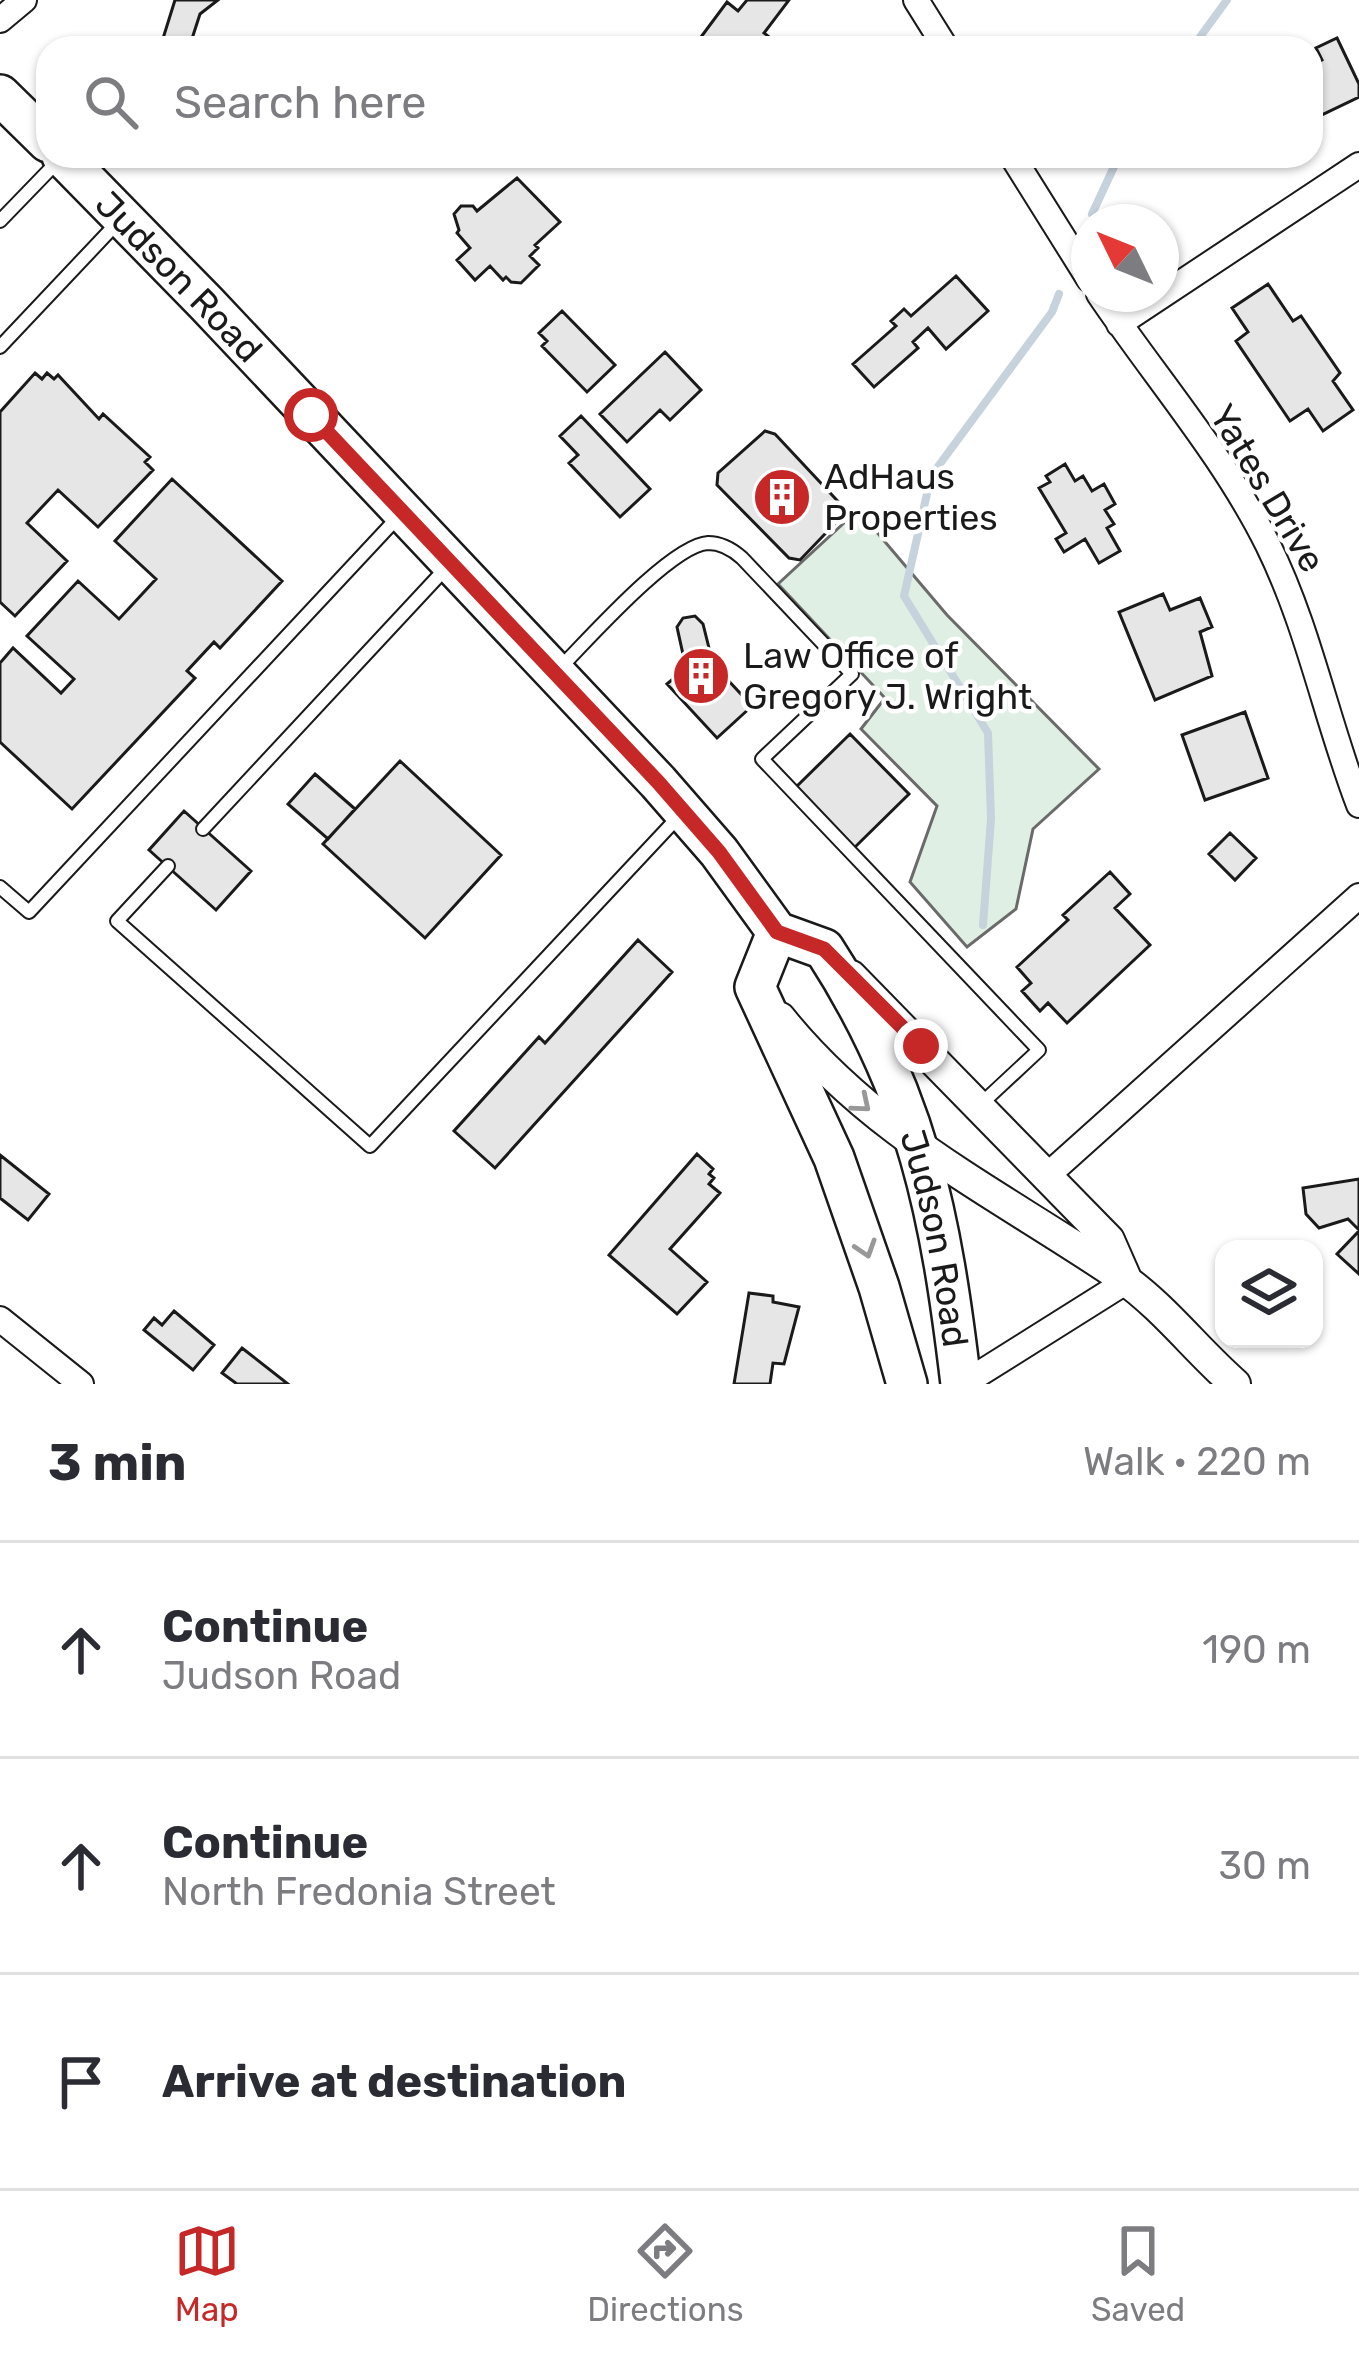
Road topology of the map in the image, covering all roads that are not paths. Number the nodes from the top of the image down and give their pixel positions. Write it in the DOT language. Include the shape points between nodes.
graph roads {
  1 [pos="24,0"];
  2 [pos="916,0"];
  3 [pos="0,20"];
  4 [pos="938,36"];
  5 [pos="0,95"];
  6 [pos="36,130"];
  7 [pos="1359,165"];
  8 [pos="51,168"];
  9 [pos="74,168"];
  10 [pos="1020,168"];
  11 [pos="123,217"];
  12 [pos="0,221"];
  13 [pos="1071,250"];
  14 [pos="1111,312"];
  15 [pos="1119,324"];
  16 [pos="0,347"];
  17 [pos="404,511"];
  18 [pos="452,562"];
  19 [pos="556,671"];
  20 [pos="1359,805"];
  21 [pos="684,811"];
  22 [pos="203,829"];
  23 [pos="168,866"];
  24 [pos="0,886"];
  25 [pos="1359,896"];
  26 [pos="777,932"];
  27 [pos="824,949"];
  28 [pos="755,986"];
  29 [pos="980,1105"];
  30 [pos="921,1150"];
  31 [pos="1048,1174"];
  32 [pos="1127,1281"];
  33 [pos="0,1319"];
  34 [pos="81,1384"];
  35 [pos="907,1384"];
  36 [pos="962,1384"];
  37 [pos="1235,1384"];
  1 -- 3 [label="street"];
  2 -- 4 [label="street"];
  5 -- 6 [label="main road"];
  7 -- 15 [label="street"];
  8 -- 12 [label="lane"];
  9 -- 11 [label="main road, Judson Road"];
  10 -- 13 [label="street"];
  11 -- 16 [label="lane"];
  11 -- 17 [label="main road, Judson Road"];
  14 -- 15 [label="street, Yates Drive"];
  15 -- 20 [label="street, Yates Drive" via="1266,541 1299,616"];
  17 -- 18 [label="main road, Judson Road"];
  17 -- 24 [label="lane" via="29,912"];
  18 -- 19 [label="main road, Judson Road"];
  18 -- 22 [label="lane"];
  19 -- 21 [label="main road, Judson Road"];
  19 -- 29 [label="lane" via="686,550 710,543 742,558 852,674 762,759 1039,1050"];
  21 -- 23 [label="lane" via="370,1147 117,921"];
  21 -- 26 [label="main road, Judson Road"];
  25 -- 31 [label="street"];
  26 -- 27 [label="main road"];
  26 -- 28 [label="main road"];
  27 -- 29 [label="street"];
  27 -- 30 [label="main road, Judson Road" via="897,1084"];
  28 -- 30 [label="street, one-way" via="833,1079"];
  28 -- 35 [label="main road, Judson Road, one-way" via="834,1158"];
  29 -- 31 [label="street"];
  30 -- 32 [label="street"];
  30 -- 36 [label="main road, Judson Road"];
  31 -- 32 [label="street" via="1109,1240"];
  32 -- 36 [label="street"];
  32 -- 37 [label="street"];
  33 -- 34 [label="street"];
}
